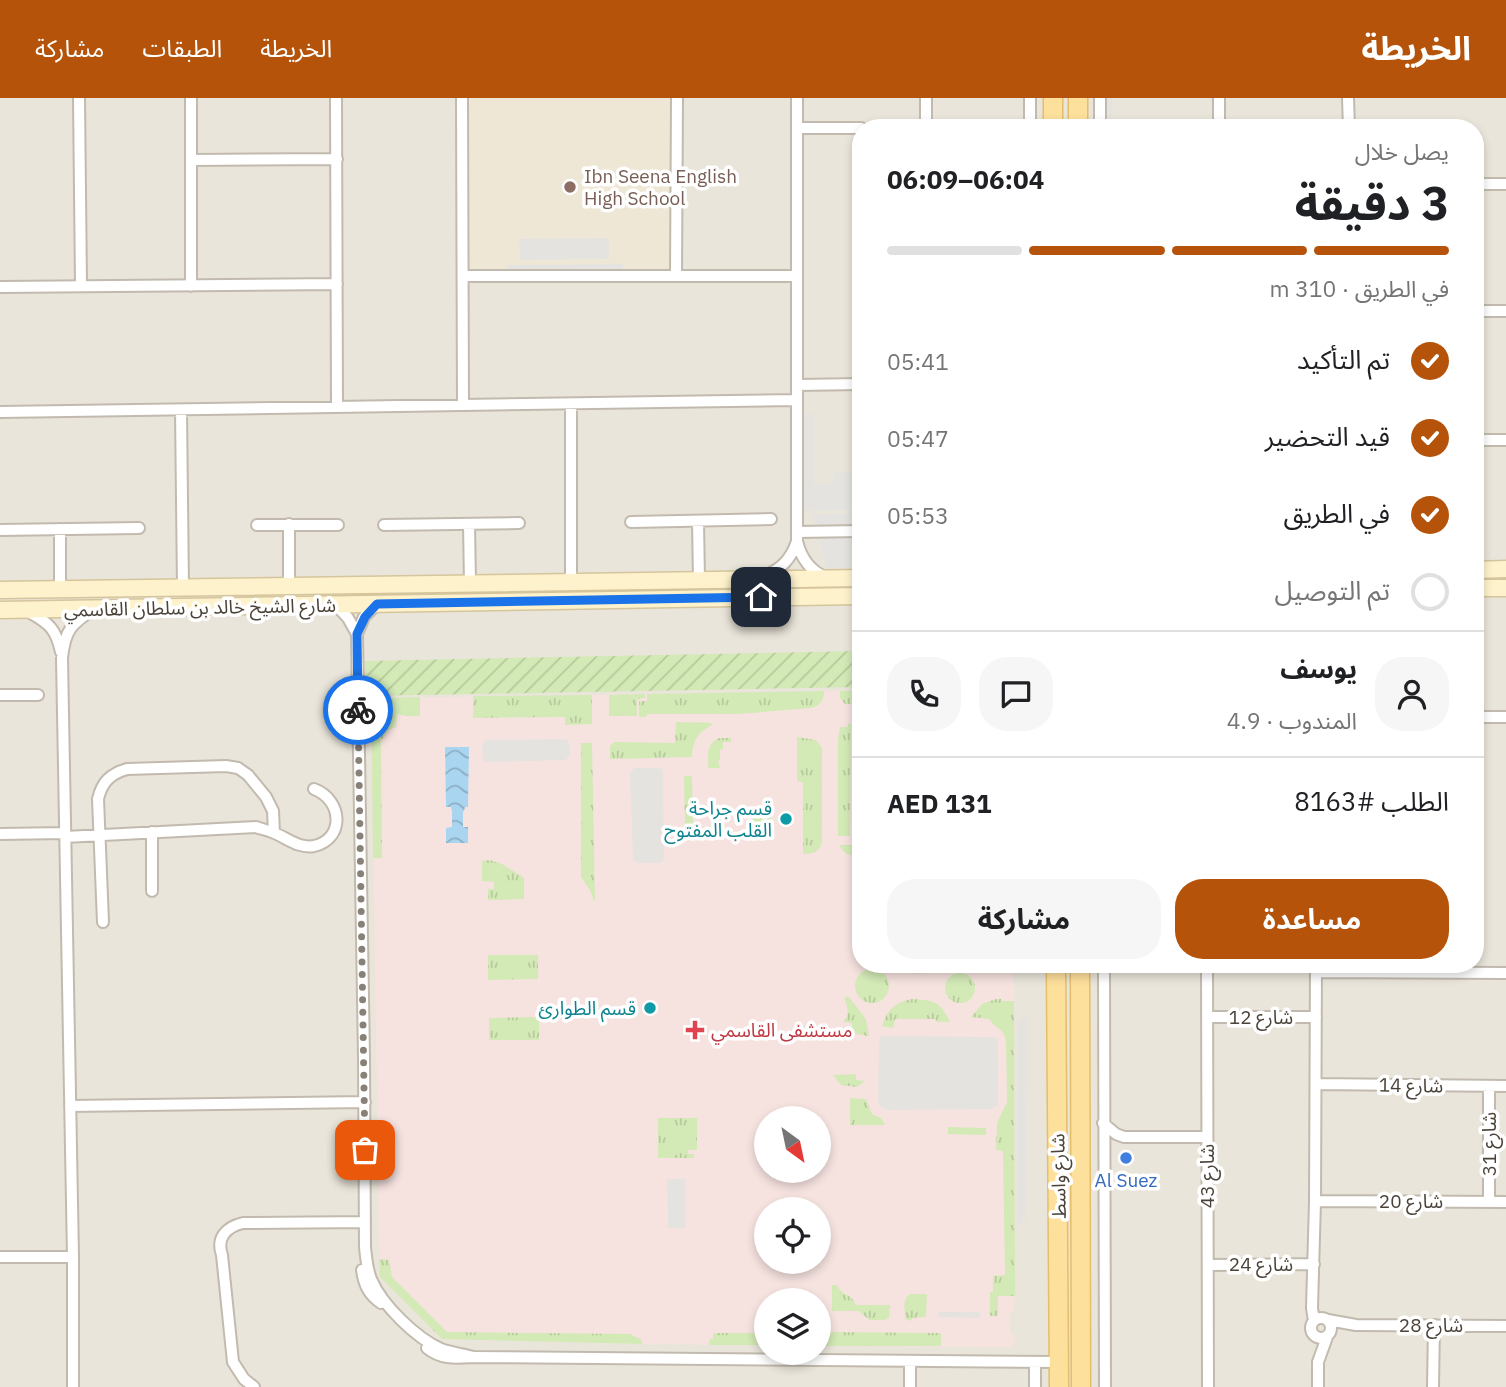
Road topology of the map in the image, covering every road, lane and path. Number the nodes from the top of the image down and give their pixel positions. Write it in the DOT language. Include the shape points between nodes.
graph roads {
  1 [pos="79,98"];
  2 [pos="191,98"];
  3 [pos="336,98"];
  4 [pos="462,98"];
  5 [pos="677,98"];
  6 [pos="797,98"];
  7 [pos="926,98"];
  8 [pos="1030,98"];
  9 [pos="1053,98"];
  10 [pos="1078,98"];
  11 [pos="1100,98"];
  12 [pos="1219,98"];
  13 [pos="1348,98"];
  14 [pos="926,119"];
  15 [pos="1030,119"];
  16 [pos="1053,119"];
  17 [pos="1078,119"];
  18 [pos="1100,119"];
  19 [pos="1219,119"];
  20 [pos="1349,119"];
  21 [pos="797,128"];
  22 [pos="852,128"];
  23 [pos="337,159"];
  24 [pos="191,160"];
  25 [pos="1484,184"];
  26 [pos="1506,184"];
  27 [pos="463,276"];
  28 [pos="676,276"];
  29 [pos="797,276"];
  30 [pos="337,284"];
  31 [pos="81,285"];
  32 [pos="191,286"];
  33 [pos="0,287"];
  34 [pos="1484,311"];
  35 [pos="1506,311"];
  36 [pos="852,384"];
  37 [pos="797,385"];
  38 [pos="797,400"];
  39 [pos="571,404"];
  40 [pos="463,405"];
  41 [pos="337,407"];
  42 [pos="181,410"];
  43 [pos="0,412"];
  44 [pos="1484,440"];
  45 [pos="1506,440"];
  46 [pos="771,519"];
  47 [pos="698,521"];
  48 [pos="631,522"];
  49 [pos="519,523"];
  50 [pos="289,524"];
  51 [pos="469,524"];
  52 [pos="257,525"];
  53 [pos="338,525"];
  54 [pos="384,525"];
  55 [pos="139,528"];
  56 [pos="60,529"];
  57 [pos="0,530"];
  58 [pos="852,532"];
  59 [pos="797,536"];
  60 [pos="1506,569"];
  61 [pos="1484,570"];
  62 [pos="758,578"];
  63 [pos="826,578"];
  64 [pos="852,578"];
  65 [pos="699,580"];
  66 [pos="571,582"];
  67 [pos="470,584"];
  68 [pos="289,586"];
  69 [pos="352,586"];
  70 [pos="183,588"];
  71 [pos="1484,588"];
  72 [pos="1506,588"];
  73 [pos="60,589"];
  74 [pos="0,590"];
  75 [pos="852,596"];
  76 [pos="308,604"];
  77 [pos="335,604"];
  78 [pos="377,604"];
  79 [pos="94,609"];
  80 [pos="0,610"];
  81 [pos="26,610"];
  82 [pos="357,634"];
  83 [pos="62,658"];
  84 [pos="0,695"];
  85 [pos="38,695"];
  86 [pos="1484,717"];
  87 [pos="1506,717"];
  88 [pos="314,789"];
  89 [pos="152,832"];
  90 [pos="274,832"];
  91 [pos="0,834"];
  92 [pos="65,835"];
  93 [pos="99,836"];
  94 [pos="152,891"];
  95 [pos="103,922"];
  96 [pos="1484,971"];
  97 [pos="1056,973"];
  98 [pos="1080,973"];
  99 [pos="1104,973"];
  100 [pos="1207,973"];
  101 [pos="1315,973"];
  102 [pos="1506,973"];
  103 [pos="1207,1017"];
  104 [pos="1316,1017"];
  105 [pos="1316,1084"];
  106 [pos="1489,1086"];
  107 [pos="1506,1086"];
  108 [pos="365,1102"];
  109 [pos="70,1106"];
  110 [pos="1103,1123"];
  111 [pos="1124,1137"];
  112 [pos="1207,1137"];
  113 [pos="1104,1151"];
  114 [pos="1315,1201"];
  115 [pos="1489,1202"];
  116 [pos="1506,1202"];
  117 [pos="365,1222"];
  118 [pos="0,1257"];
  119 [pos="73,1257"];
  120 [pos="1314,1264"];
  121 [pos="1208,1265"];
  122 [pos="1322,1320"];
  123 [pos="1356,1325"];
  124 [pos="1434,1325"];
  125 [pos="1506,1326"];
  126 [pos="1312,1335"];
  127 [pos="1328,1335"];
  128 [pos="910,1361"];
  129 [pos="1035,1362"];
  130 [pos="1059,1362"];
  131 [pos="1318,1363"];
  132 [pos="73,1387"];
  133 [pos="255,1387"];
  134 [pos="910,1387"];
  135 [pos="1035,1387"];
  136 [pos="1059,1387"];
  137 [pos="1081,1387"];
  138 [pos="1105,1387"];
  139 [pos="1208,1387"];
  140 [pos="1318,1387"];
  141 [pos="1433,1387"];
  1 -- 31 [label="street"];
  2 -- 24 [label="street"];
  3 -- 23 [label="street"];
  4 -- 27 [label="street"];
  5 -- 28 [label="street"];
  6 -- 21 [label="street"];
  7 -- 14 [label="street"];
  8 -- 15 [label="street"];
  9 -- 16 [label="main road"];
  10 -- 17 [label="main road"];
  11 -- 18 [label="street"];
  12 -- 19 [label="street"];
  13 -- 20 [label="street"];
  21 -- 22 [label="street"];
  21 -- 29 [label="street"];
  23 -- 24 [label="street"];
  23 -- 30 [label="street"];
  24 -- 32 [label="street"];
  25 -- 26 [label="street"];
  27 -- 28 [label="street"];
  27 -- 40 [label="street"];
  28 -- 29 [label="street"];
  29 -- 37 [label="street"];
  30 -- 32 [label="street"];
  30 -- 41 [label="street"];
  31 -- 32 [label="street"];
  31 -- 33 [label="street"];
  34 -- 35 [label="street"];
  36 -- 37 [label="street"];
  37 -- 38 [label="street"];
  38 -- 39 [label="street"];
  38 -- 59 [label="street"];
  39 -- 40 [label="street"];
  39 -- 66 [label="street"];
  40 -- 41 [label="street"];
  41 -- 42 [label="street"];
  42 -- 43 [label="street"];
  42 -- 70 [label="street"];
  44 -- 45 [label="street"];
  46 -- 47 [label="street"];
  47 -- 48 [label="street"];
  47 -- 65 [label="street"];
  49 -- 51 [label="street"];
  50 -- 52 [label="street"];
  50 -- 53 [label="street"];
  50 -- 68 [label="street"];
  51 -- 54 [label="street"];
  51 -- 67 [label="street"];
  55 -- 56 [label="street"];
  56 -- 57 [label="street"];
  56 -- 73 [label="street"];
  58 -- 59 [label="street"];
  59 -- 62 [label="street" via="786,562"];
  59 -- 63 [label="street" via="804,560"];
  60 -- 61 [label="main road"];
  62 -- 63 [label="main road, شارع الشيخ خالد بن سلطان القاسمي"];
  62 -- 65 [label="main road, شارع الشيخ خالد بن سلطان القاسمي"];
  63 -- 64 [label="main road, شارع الشيخ خالد بن سلطان القاسمي"];
  65 -- 66 [label="main road, شارع الشيخ خالد بن سلطان القاسمي"];
  66 -- 67 [label="main road, شارع الشيخ خالد بن سلطان القاسمي"];
  67 -- 69 [label="main road, شارع الشيخ خالد بن سلطان القاسمي"];
  68 -- 69 [label="main road, شارع الشيخ خالد بن سلطان القاسمي"];
  68 -- 70 [label="main road, شارع الشيخ خالد بن سلطان القاسمي"];
  69 -- 76 [label="main road" via="348,596 323,597"];
  70 -- 73 [label="main road, شارع الشيخ خالد بن سلطان القاسمي"];
  71 -- 72 [label="main road"];
  73 -- 74 [label="main road, شارع الشيخ خالد بن سلطان القاسمي"];
  75 -- 78 [label="main road, شارع الشيخ خالد بن سلطان القاسمي"];
  76 -- 77 [label="main road, شارع الشيخ خالد بن سلطان القاسمي"];
  76 -- 79 [label="main road, شارع الشيخ خالد بن سلطان القاسمي"];
  77 -- 78 [label="main road, شارع الشيخ خالد بن سلطان القاسمي"];
  77 -- 82 [label="street"];
  78 -- 82 [label="street"];
  79 -- 81 [label="main road, شارع الشيخ خالد بن سلطان القاسمي"];
  79 -- 83 [label="street" via="68,631"];
  80 -- 81 [label="main road, شارع الشيخ خالد بن سلطان القاسمي"];
  81 -- 83 [label="street" via="53,629"];
  82 -- 108 [label="street"];
  83 -- 92 [label="street"];
  84 -- 85 [label="street"];
  86 -- 87 [label="street"];
  88 -- 90 [label="street" via="331,799 335,808 337,818 330,836 322,843 303,846"];
  89 -- 90 [label="street" via="246,827"];
  89 -- 93 [label="street"];
  89 -- 94 [label="street"];
  90 -- 93 [label="street" via="268,800 248,775 226,766 116,772 107,779 98,799"];
  91 -- 92 [label="street"];
  92 -- 93 [label="street"];
  92 -- 109 [label="street"];
  93 -- 95 [label="street"];
  96 -- 102 [label="street"];
  97 -- 130 [label="main road, شارع واسط"];
  98 -- 137 [label="main road, شارع واسط"];
  99 -- 110 [label="street"];
  100 -- 103 [label="street, شارع 43"];
  101 -- 104 [label="street"];
  103 -- 104 [label="street, شارع 12"];
  103 -- 112 [label="street, شارع 43"];
  104 -- 105 [label="street"];
  105 -- 106 [label="street, شارع 14"];
  105 -- 114 [label="street"];
  106 -- 107 [label="street, شارع 14"];
  106 -- 115 [label="street, شارع 31"];
  108 -- 109 [label="street"];
  108 -- 117 [label="street"];
  109 -- 119 [label="street"];
  110 -- 111 [label="street"];
  110 -- 113 [label="street"];
  111 -- 112 [label="street"];
  111 -- 113 [label="street"];
  112 -- 121 [label="street, شارع 43"];
  113 -- 138 [label="street"];
  114 -- 115 [label="street, شارع 20"];
  114 -- 120 [label="street"];
  115 -- 116 [label="street, شارع 20"];
  117 -- 128 [label="street" via="370,1277 378,1292 426,1348 439,1356"];
  117 -- 133 [label="street" via="243,1223 227,1230 220,1251 233,1362"];
  118 -- 119 [label="street"];
  119 -- 132 [label="street"];
  120 -- 121 [label="street, شارع 24"];
  120 -- 122 [label="street" via="1313,1294"];
  121 -- 139 [label="street, شارع 43"];
  122 -- 123 [label="street, شارع 28"];
  122 -- 126 [label="street" via="1311,1326"];
  122 -- 127 [label="street" via="1331,1325"];
  123 -- 124 [label="street, شارع 28"];
  123 -- 127 [label="street, شارع 28"];
  124 -- 125 [label="street, شارع 28"];
  124 -- 141 [label="street"];
  126 -- 127 [label="street" via="1319,1339"];
  126 -- 131 [label="street"];
  127 -- 131 [label="street"];
  128 -- 129 [label="street"];
  128 -- 134 [label="street"];
  129 -- 130 [label="street"];
  129 -- 135 [label="street"];
  130 -- 136 [label="main road, شارع واسط"];
  131 -- 140 [label="street"];
}
